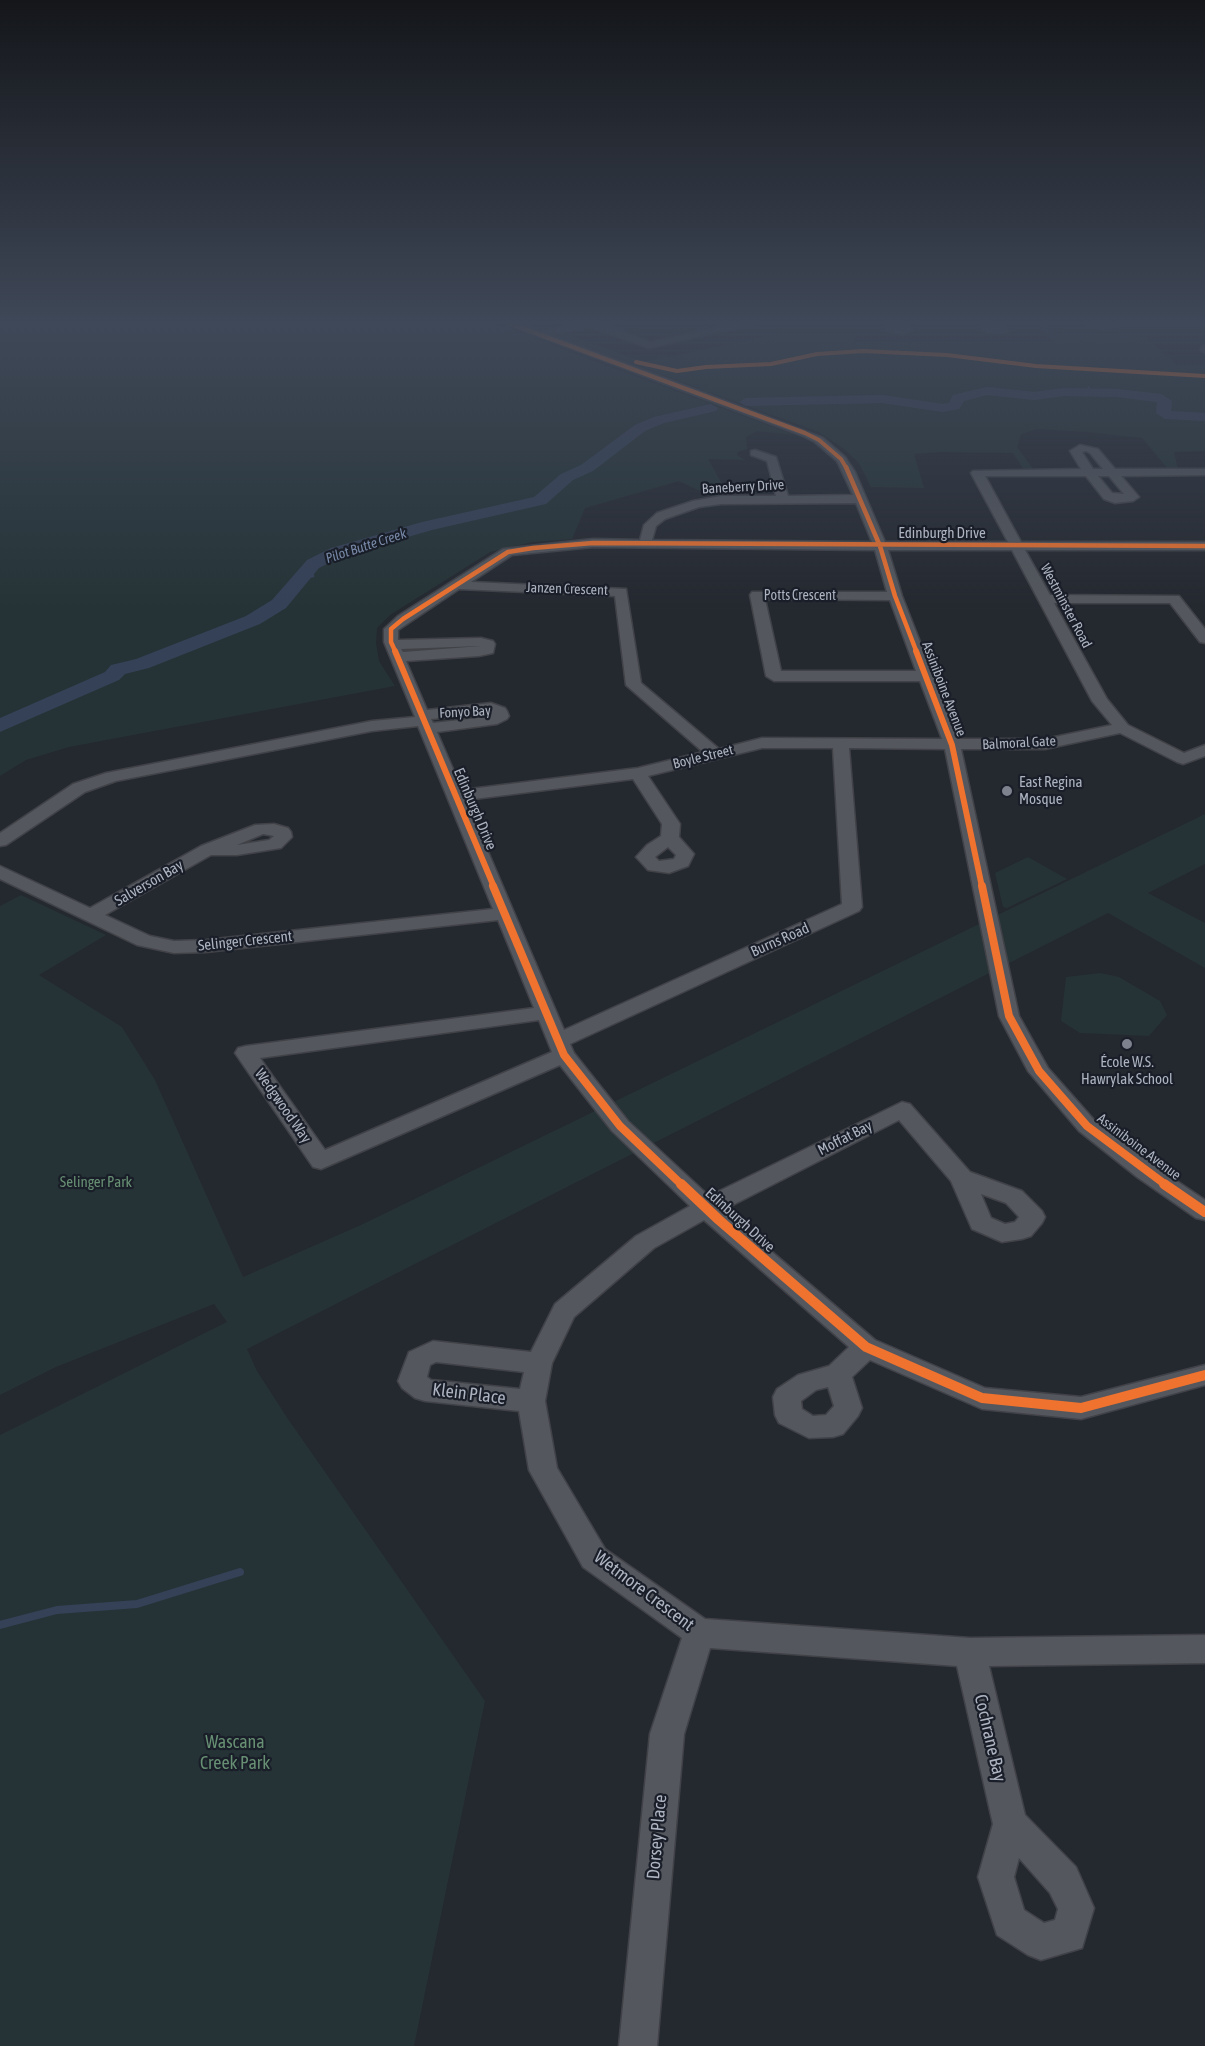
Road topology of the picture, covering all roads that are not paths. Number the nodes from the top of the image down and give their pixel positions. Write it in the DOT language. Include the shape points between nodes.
graph roads {
  1 [pos="767,418"];
  2 [pos="755,453"];
  3 [pos="1089,472"];
  4 [pos="1205,472"];
  5 [pos="1112,473"];
  6 [pos="861,499"];
  7 [pos="783,500"];
  8 [pos="645,543"];
  9 [pos="880,546"];
  10 [pos="1016,546"];
  11 [pos="1205,546"];
  12 [pos="456,585"];
  13 [pos="895,596"];
  14 [pos="1046,599"];
  15 [pos="1205,639"];
  16 [pos="395,651"];
  17 [pos="925,676"];
  18 [pos="424,721"];
  19 [pos="1122,728"];
  20 [pos="841,744"];
  21 [pos="952,745"];
  22 [pos="1205,750"];
  23 [pos="715,754"];
  24 [pos="638,773"];
  25 [pos="455,796"];
  26 [pos="670,838"];
  27 [pos="0,841"];
  28 [pos="207,850"];
  29 [pos="0,872"];
  30 [pos="505,913"];
  31 [pos="91,915"];
  32 [pos="547,1013"];
  33 [pos="561,1048"];
  34 [pos="962,1178"];
  35 [pos="706,1208"];
  36 [pos="1205,1212"];
  37 [pos="866,1347"];
  38 [pos="538,1363"];
  39 [pos="838,1374"];
  40 [pos="1205,1375"];
  41 [pos="531,1401"];
  42 [pos="699,1633"];
  43 [pos="1205,1649"];
  44 [pos="970,1652"];
  45 [pos="1010,1824"];
  46 [pos="638,2046"];
  1 -- 6 [label="street, Assiniboine Avenue" via="819,440 842,459"];
  2 -- 7 [label="street" via="772,459"];
  3 -- 5 [label="street, Westminster Road"];
  3 -- 5 [label="street" via="1076,451 1080,448 1094,451"];
  3 -- 5 [label="street" via="1108,496 1133,497"];
  3 -- 10 [label="street, Westminster Road" via="977,473"];
  4 -- 5 [label="street, Westminster Road"];
  6 -- 7 [label="street, Baneberry Drive"];
  6 -- 9 [label="street, Assiniboine Avenue"];
  7 -- 8 [label="street, Baneberry Drive" via="721,500 676,509 650,525"];
  8 -- 9 [label="street, Edinburgh Drive"];
  8 -- 12 [label="street, Edinburgh Drive" via="564,544 508,552"];
  9 -- 10 [label="street, Edinburgh Drive"];
  9 -- 13 [label="street, Assiniboine Avenue"];
  10 -- 11 [label="street, Edinburgh Drive"];
  10 -- 14 [label="street, Westminster Road"];
  12 -- 16 [label="street, Edinburgh Drive" via="391,630"];
  12 -- 23 [label="street, Janzen Crescent" via="621,592 634,686"];
  13 -- 17 [label="street, Assiniboine Avenue"];
  13 -- 17 [label="street, Potts Crescent" via="757,595 774,676"];
  14 -- 15 [label="street" via="1174,599"];
  14 -- 19 [label="street, Westminster Road" via="1100,701"];
  16 -- 16 [label="street" via="479,652 488,650 488,644"];
  16 -- 18 [label="street, Edinburgh Drive"];
  17 -- 21 [label="street, Assiniboine Avenue"];
  18 -- 25 [label="street, Edinburgh Drive"];
  18 -- 27 [label="street" via="372,726 112,777 80,789"];
  19 -- 21 [label="street, Balmoral Gate" via="1045,744"];
  19 -- 22 [label="street" via="1183,759"];
  20 -- 21 [label="street, Boyle Street"];
  20 -- 23 [label="street, Boyle Street" via="762,743"];
  20 -- 33 [label="street, Burns Road" via="852,907"];
  21 -- 36 [label="street, Assiniboine Avenue" via="1009,1016 1039,1071 1087,1126"];
  23 -- 24 [label="street, Boyle Street"];
  24 -- 25 [label="street, Boyle Street"];
  24 -- 26 [label="street" via="671,824"];
  25 -- 30 [label="street, Edinburgh Drive"];
  28 -- 31 [label="street, Salverson Bay"];
  29 -- 31 [label="street, Selinger Crescent"];
  30 -- 31 [label="street, Selinger Crescent" via="174,947 144,940"];
  30 -- 32 [label="street, Edinburgh Drive"];
  32 -- 33 [label="street, Edinburgh Drive"];
  32 -- 33 [label="street, Wedgwood Way" via="246,1053 321,1161"];
  33 -- 35 [label="street, Edinburgh Drive" via="620,1126"];
  34 -- 35 [label="street, Moffat Bay" via="902,1109"];
  35 -- 37 [label="street, Edinburgh Drive"];
  35 -- 38 [label="street, Wetmore Crescent" via="645,1242 564,1311"];
  37 -- 39 [label="street"];
  37 -- 40 [label="street, Edinburgh Drive" via="982,1398 1081,1408"];
  38 -- 41 [label="street, Wetmore Crescent"];
  38 -- 41 [label="street, Klein Place" via="433,1351 418,1359 412,1381 425,1390"];
  41 -- 42 [label="street, Wetmore Crescent" via="543,1470 594,1558"];
  42 -- 44 [label="street, Wetmore Crescent"];
  42 -- 46 [label="street, Dorsey Place" via="667,1734"];
  43 -- 44 [label="street, Wetmore Crescent"];
  44 -- 45 [label="street, Cochrane Bay"];
}
